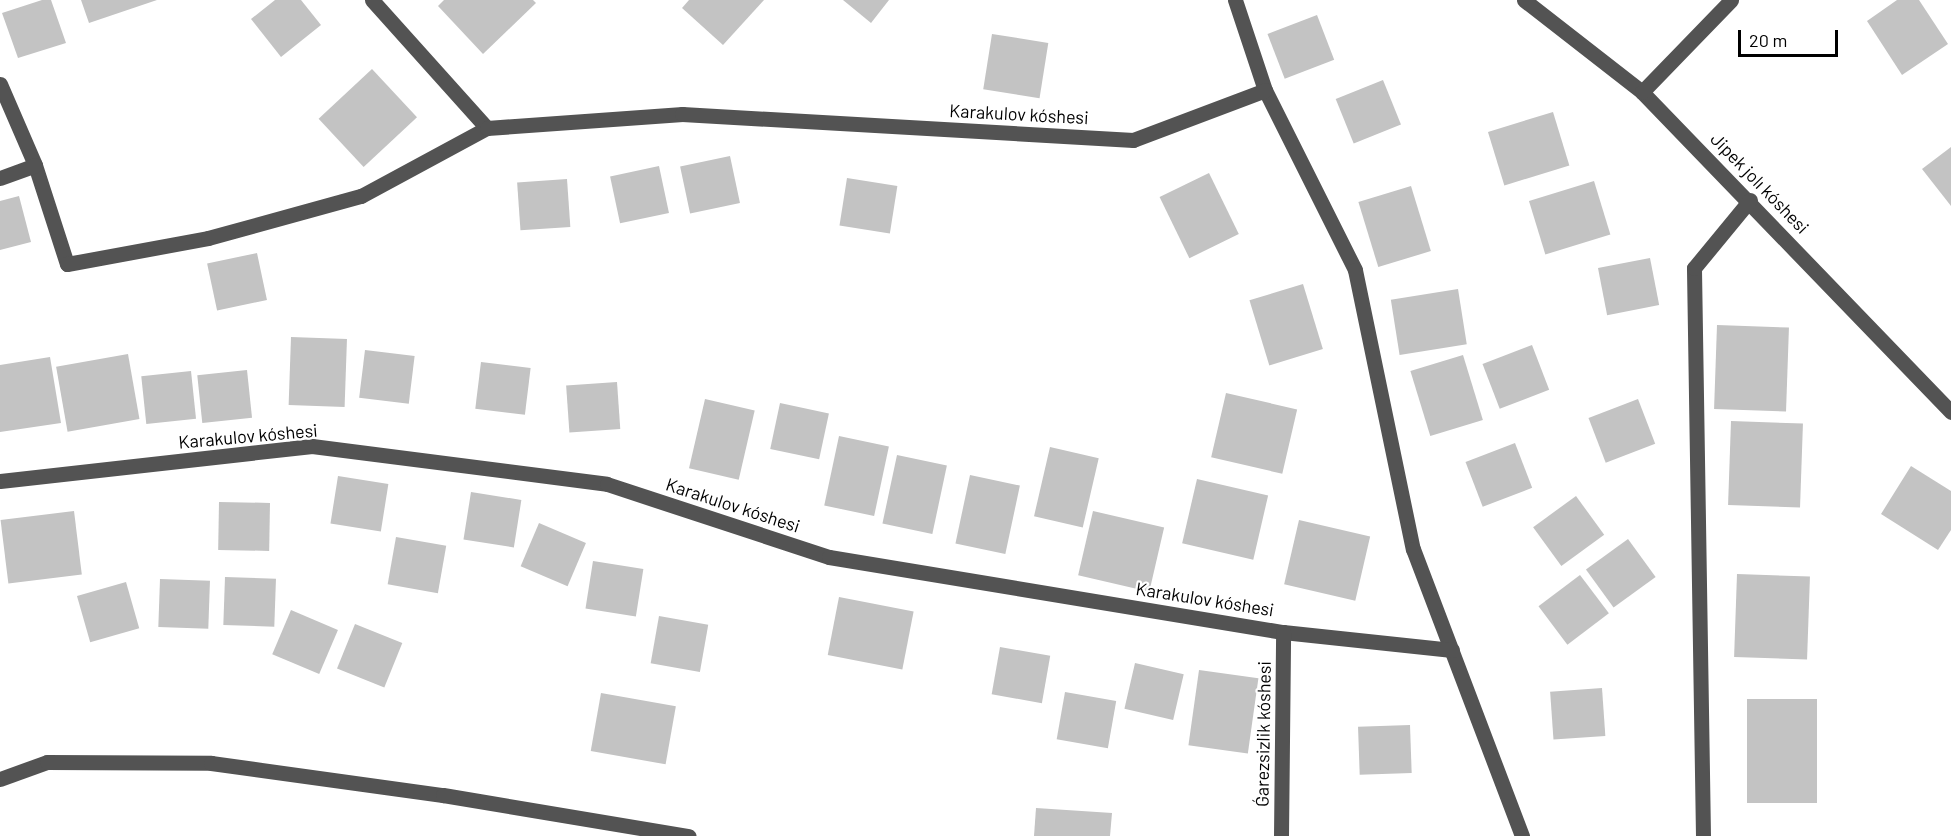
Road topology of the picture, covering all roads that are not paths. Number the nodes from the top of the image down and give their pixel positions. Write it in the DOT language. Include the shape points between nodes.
graph roads {
  1 [pos="372,0"];
  2 [pos="1235,0"];
  3 [pos="1524,0"];
  4 [pos="1731,0"];
  5 [pos="0,84"];
  6 [pos="1265,90"];
  7 [pos="1642,92"];
  8 [pos="487,128"];
  9 [pos="35,165"];
  10 [pos="0,178"];
  11 [pos="1750,200"];
  12 [pos="1951,412"];
  13 [pos="0,481"];
  14 [pos="1283,632"];
  15 [pos="1452,650"];
  16 [pos="0,779"];
  17 [pos="689,836"];
  18 [pos="1281,836"];
  19 [pos="1522,836"];
  20 [pos="1703,836"];
  1 -- 8 [label="street"];
  2 -- 6 [label="street"];
  3 -- 7 [label="street, Jipek jolı kóshesi"];
  4 -- 7 [label="street"];
  5 -- 9 [label="street"];
  6 -- 8 [label="street, Karakulov kóshesi" via="1133,140 682,114"];
  6 -- 15 [label="street" via="1355,270 1413,549"];
  7 -- 11 [label="street, Jipek jolı kóshesi"];
  8 -- 9 [label="street, Karakulov kóshesi" via="360,196 208,238 68,264"];
  9 -- 10 [label="street"];
  11 -- 12 [label="street, Jipek jolı kóshesi"];
  11 -- 20 [label="street" via="1694,268"];
  13 -- 14 [label="street, Karakulov kóshesi" via="312,446 607,484 829,557"];
  14 -- 15 [label="street, Karakulov kóshesi"];
  14 -- 18 [label="street, Ǵarezsizlik kóshesi"];
  15 -- 19 [label="street"];
  16 -- 17 [label="street" via="47,762 211,763 443,795"];
}
